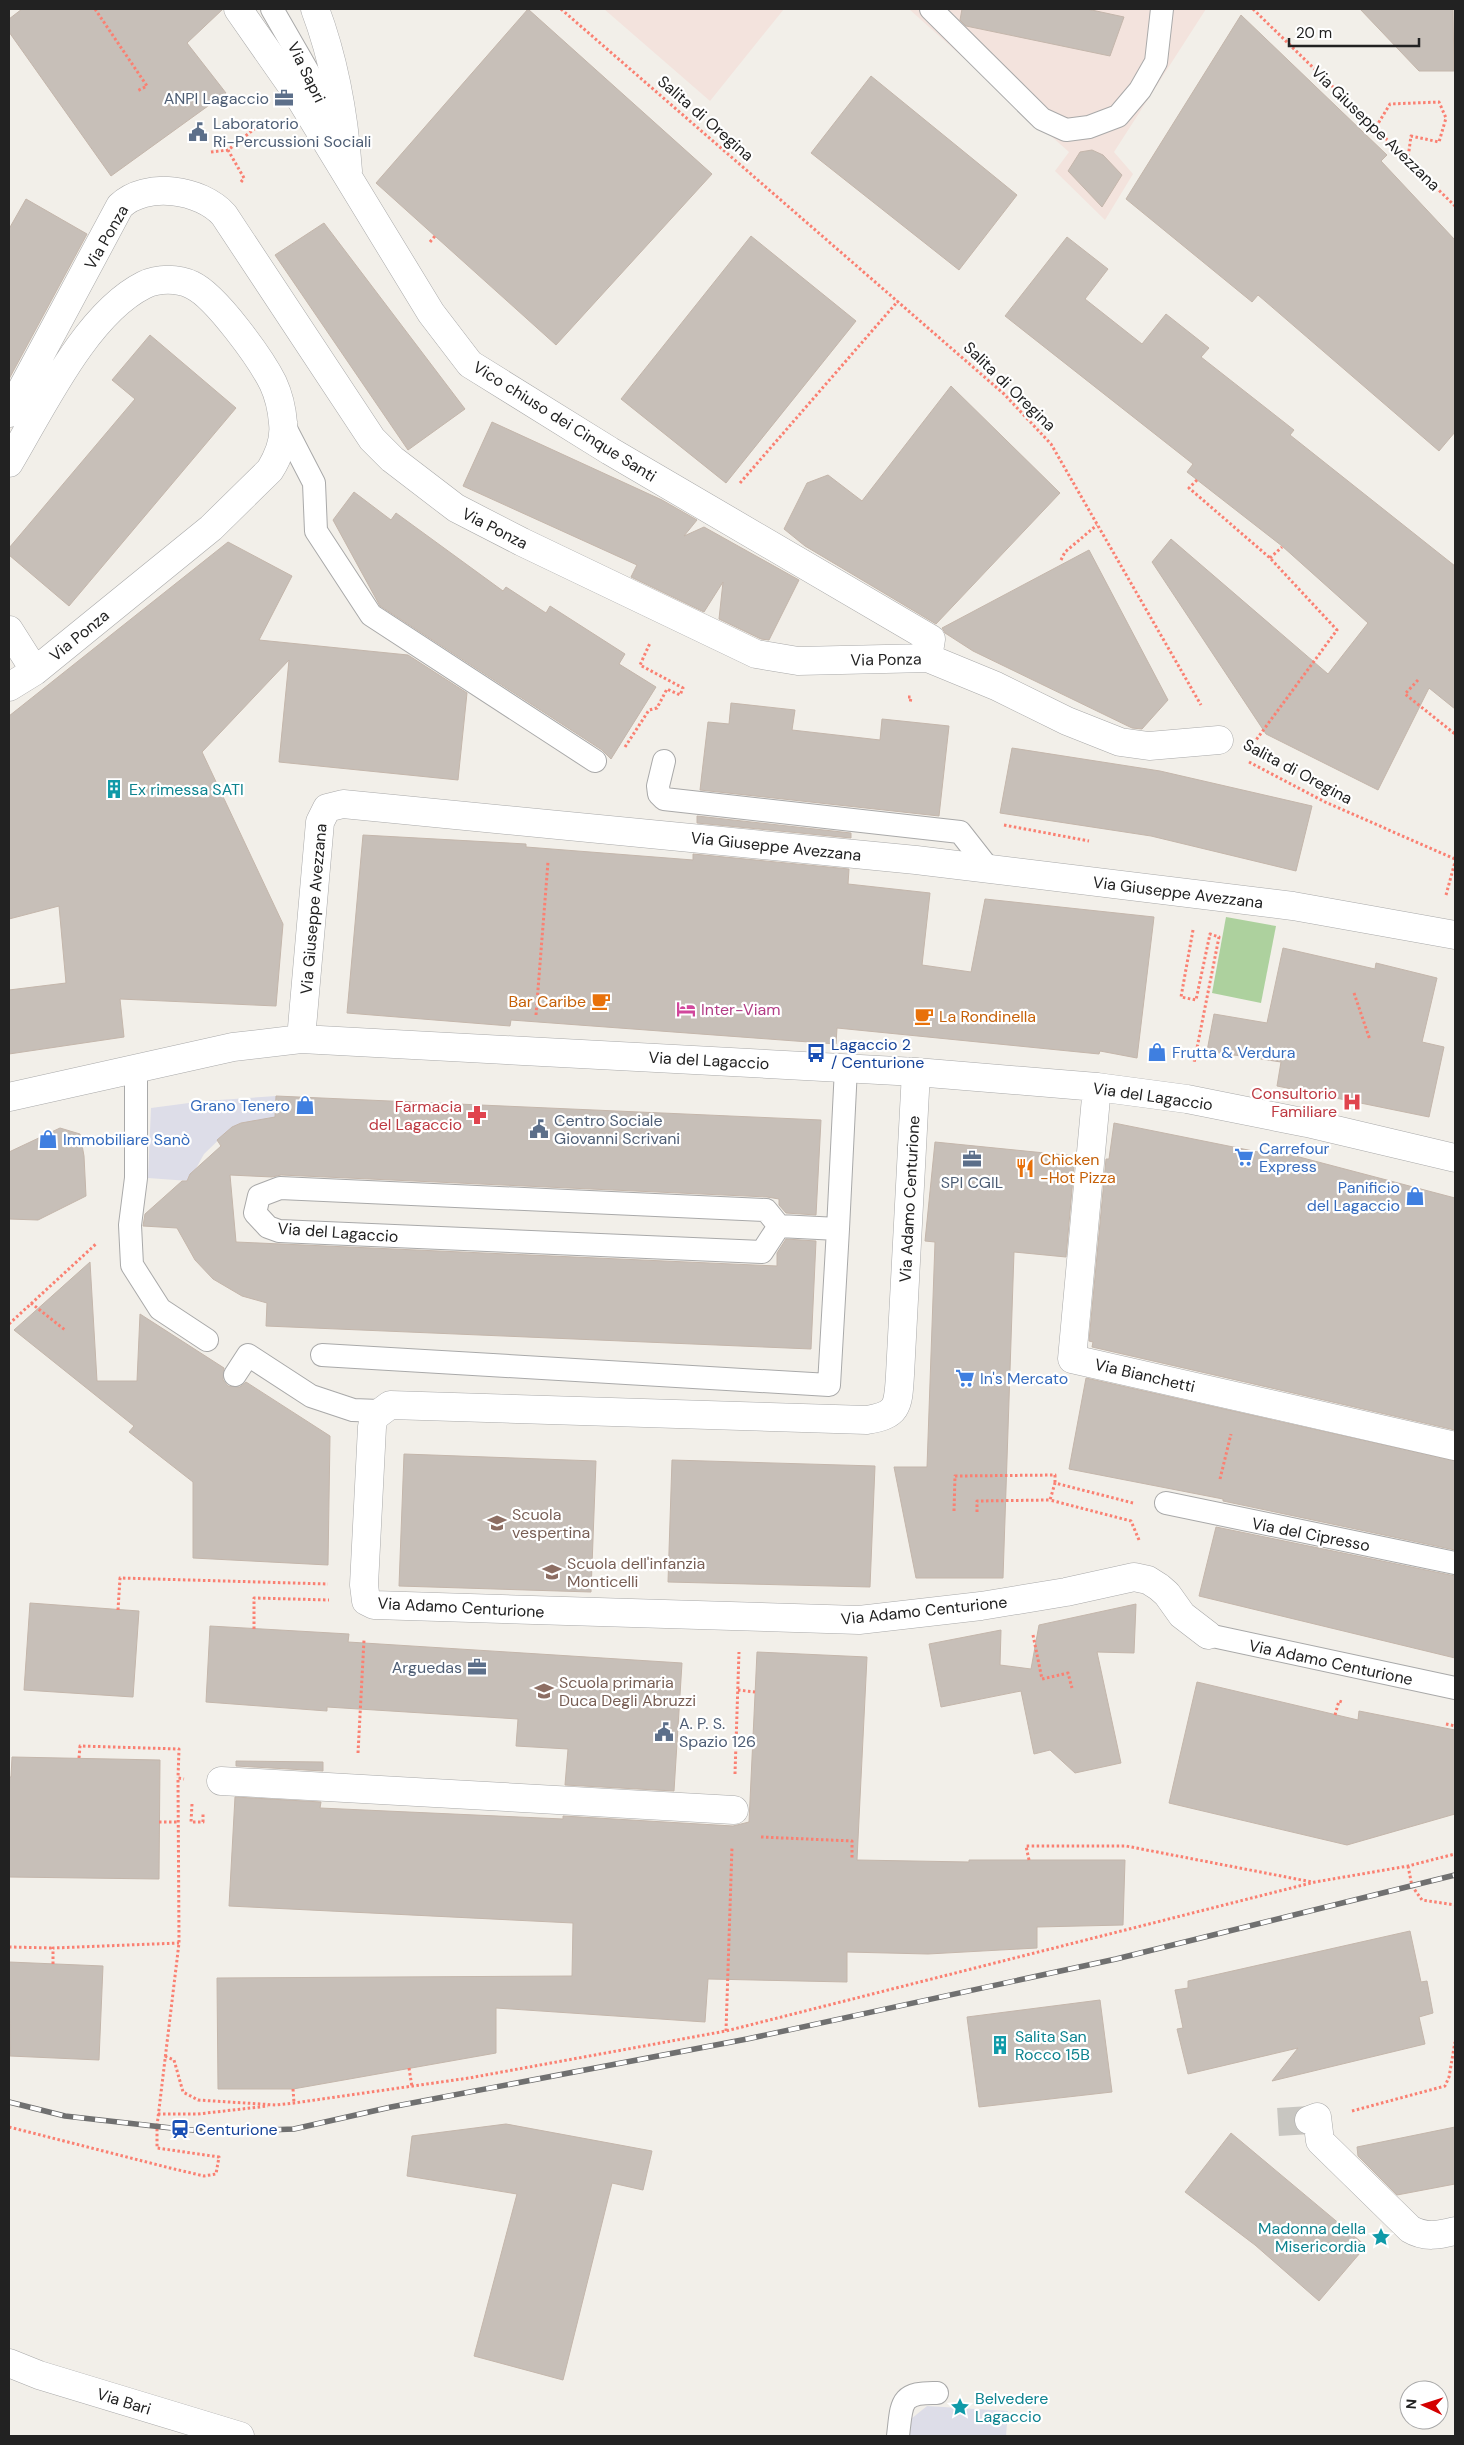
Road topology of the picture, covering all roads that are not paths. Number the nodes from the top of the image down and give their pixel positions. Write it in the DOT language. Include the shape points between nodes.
graph roads {
  1 [pos="238,9"];
  2 [pos="272,9"];
  3 [pos="315,9"];
  4 [pos="931,9"];
  5 [pos="1162,9"];
  6 [pos="348,175"];
  7 [pos="9,413"];
  8 [pos="284,425"];
  9 [pos="9,463"];
  10 [pos="9,630"];
  11 [pos="928,658"];
  12 [pos="35,671"];
  13 [pos="9,688"];
  14 [pos="1219,740"];
  15 [pos="595,761"];
  16 [pos="664,761"];
  17 [pos="989,869"];
  18 [pos="1455,935"];
  19 [pos="301,1039"];
  20 [pos="136,1067"];
  21 [pos="846,1068"];
  22 [pos="916,1072"];
  23 [pos="1097,1087"];
  24 [pos="9,1097"];
  25 [pos="1455,1158"];
  26 [pos="779,1226"];
  27 [pos="838,1229"];
  28 [pos="207,1340"];
  29 [pos="322,1355"];
  30 [pos="235,1375"];
  31 [pos="379,1411"];
  32 [pos="1455,1446"];
  33 [pos="1166,1503"];
  34 [pos="1455,1564"];
  35 [pos="1208,1635"];
  36 [pos="1455,1688"];
  37 [pos="221,1781"];
  38 [pos="734,1810"];
  39 [pos="1313,2118"];
  40 [pos="1443,2233"];
  41 [pos="9,2363"];
  42 [pos="937,2393"];
  43 [pos="240,2436"];
  44 [pos="898,2436"];
  1 -- 6 [label="street, Vico chiuso dei Cinque Santi" via="298,95"];
  2 -- 6 [label="lane, Via Sapri" via="323,103"];
  3 -- 6 [label="street, Via Sapri" via="337,79 345,123"];
  4 -- 5 [label="lane" via="1042,119 1066,130 1090,127 1118,116 1140,90 1156,62"];
  6 -- 11 [label="street, Vico chiuso dei Cinque Santi" via="431,313 470,364 610,451 931,639"];
  7 -- 11 [label="street, Via Ponza" via="120,206 138,194 175,192 194,196 208,200 224,215 372,439 392,459 456,508 756,654 798,661"];
  8 -- 9 [label="street, Via Ponza" via="279,398 267,372 235,326 204,292 191,284 154,281 128,296 82,341"];
  8 -- 12 [label="street, Via Ponza" via="278,454 270,470 211,528"];
  8 -- 15 [label="lane" via="314,483 316,531 371,615"];
  10 -- 12 [label="street"];
  11 -- 14 [label="street, Via Ponza" via="1120,742 1149,746"];
  12 -- 13 [label="street, Via Ponza"];
  16 -- 17 [label="lane" via="658,786 664,799 960,832"];
  17 -- 18 [label="street, Via Giuseppe Avezzana" via="1293,906"];
  17 -- 19 [label="street, Via Giuseppe Avezzana" via="343,804 327,808 320,822"];
  19 -- 20 [label="street, Via del Lagaccio" via="233,1047"];
  19 -- 21 [label="street, Via del Lagaccio"];
  20 -- 24 [label="street, Via del Lagaccio"];
  20 -- 28 [label="lane" via="136,1178 130,1225 132,1265 160,1309"];
  21 -- 22 [label="street, Via del Lagaccio"];
  21 -- 27 [label="lane"];
  22 -- 23 [label="street, Via del Lagaccio"];
  22 -- 31 [label="street, Via Adamo Centurione" via="898,1399 895,1410 885,1417 866,1420 401,1405 390,1405"];
  23 -- 25 [label="street, Via del Lagaccio" via="1187,1099"];
  23 -- 32 [label="street, Via Bianchetti" via="1072,1359"];
  26 -- 26 [label="lane, Via del Lagaccio" via="766,1210 280,1188 259,1196 255,1213 268,1227 279,1231 762,1252"];
  26 -- 27 [label="lane"];
  27 -- 29 [label="lane" via="829,1385"];
  30 -- 31 [label="lane" via="248,1356 311,1396 353,1410"];
  31 -- 35 [label="street, Via Adamo Centurione" via="372,1427 365,1593 374,1605 859,1620 981,1606 1134,1577 1159,1587 1182,1615"];
  33 -- 34 [label="lane, Via del Cipresso"];
  35 -- 36 [label="lane, Via Adamo Centurione"];
  37 -- 38 [label="street"];
  39 -- 40 [label="street" via="1320,2141 1404,2224 1416,2233"];
  41 -- 43 [label="street, Via Bari"];
  42 -- 44 [label="lane" via="915,2392 904,2401"];
}
